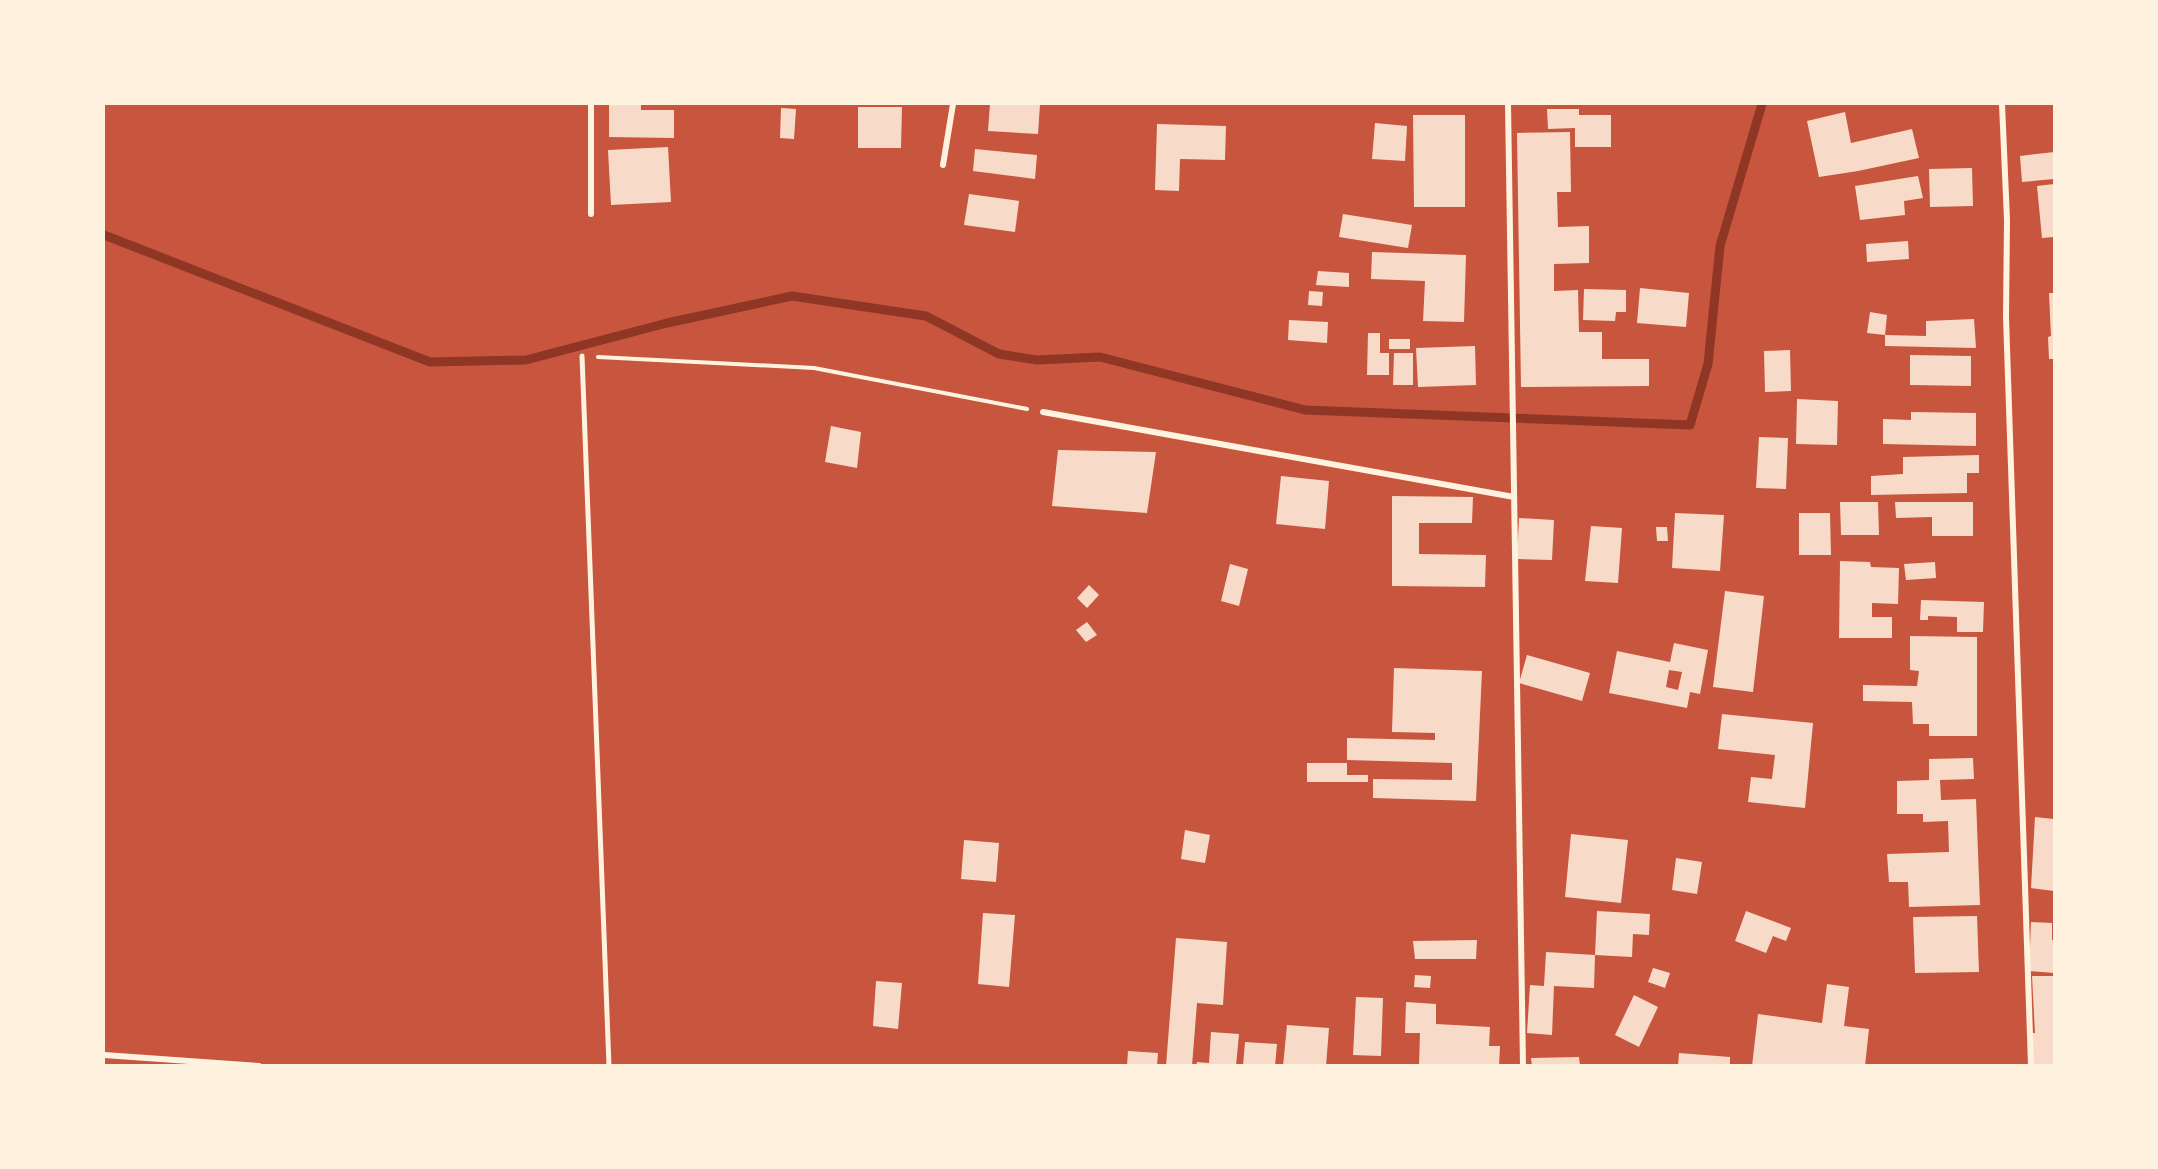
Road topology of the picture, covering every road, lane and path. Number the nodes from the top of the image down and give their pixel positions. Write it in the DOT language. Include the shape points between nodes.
graph roads {
  1 [pos="591,104"];
  2 [pos="953,104"];
  3 [pos="1508,104"];
  4 [pos="2002,104"];
  5 [pos="943,165"];
  6 [pos="591,214"];
  7 [pos="582,356"];
  8 [pos="1043,412"];
  9 [pos="1514,497"];
  10 [pos="104,1055"];
  11 [pos="259,1065"];
  12 [pos="609,1065"];
  13 [pos="1523,1065"];
  14 [pos="2031,1065"];
  1 -- 6 [label="street"];
  2 -- 5 [label="street"];
  3 -- 9 [label="street"];
  4 -- 14 [label="street"];
  7 -- 8 [label="path" via="814,368"];
  7 -- 12 [label="street"];
  8 -- 9 [label="street"];
  9 -- 13 [label="street"];
  10 -- 11 [label="street"];
}
